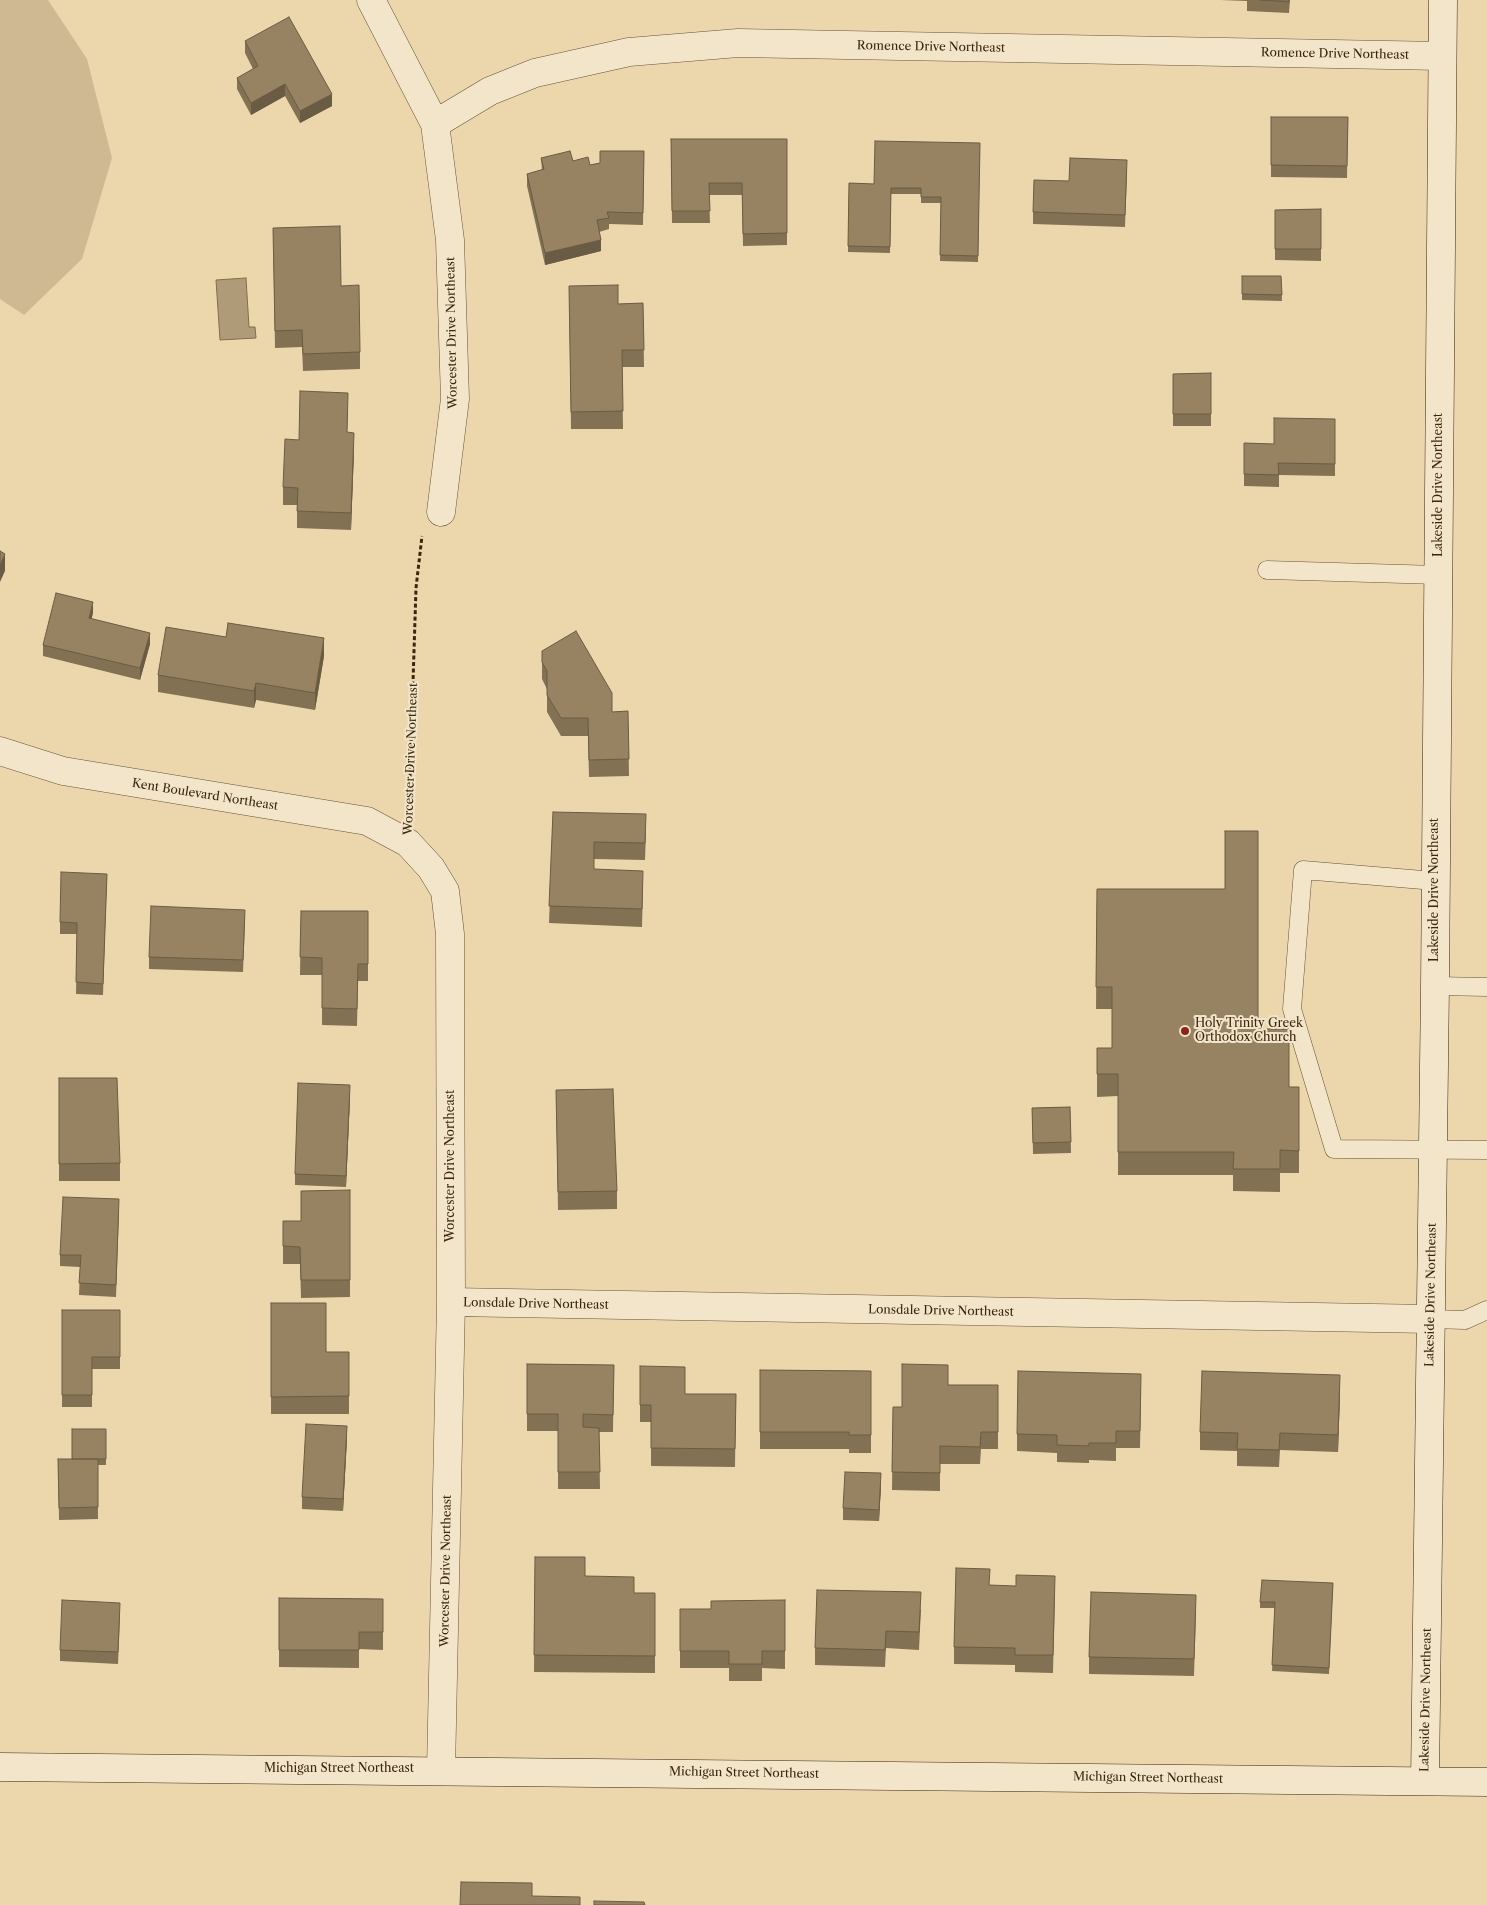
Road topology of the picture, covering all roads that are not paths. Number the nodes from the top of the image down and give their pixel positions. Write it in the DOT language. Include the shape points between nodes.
graph roads {
  1 [pos="372,0"];
  2 [pos="1443,0"];
  3 [pos="1442,56"];
  4 [pos="434,124"];
  5 [pos="441,512"];
  6 [pos="1267,570"];
  7 [pos="1438,575"];
  8 [pos="0,751"];
  9 [pos="408,843"];
  10 [pos="1435,881"];
  11 [pos="1435,986"];
  12 [pos="1487,987"];
  13 [pos="1432,1150"];
  14 [pos="1487,1150"];
  15 [pos="451,1302"];
  16 [pos="1487,1310"];
  17 [pos="1431,1319"];
  18 [pos="0,1767"];
  19 [pos="441,1770"];
  20 [pos="1425,1781"];
  21 [pos="1487,1782"];
  1 -- 4 [label="street, Worcester Drive Northeast"];
  2 -- 3 [label="street, Lakeside Drive Northeast"];
  3 -- 4 [label="street, Romence Drive Northeast" via="738,43 629,52 536,73 490,91"];
  3 -- 7 [label="street, Lakeside Drive Northeast"];
  4 -- 5 [label="street, Worcester Drive Northeast" via="450,240 455,399"];
  6 -- 7 [label="lane"];
  7 -- 10 [label="street, Lakeside Drive Northeast"];
  8 -- 9 [label="street, Kent Boulevard Northeast" via="63,771 367,821"];
  9 -- 15 [label="street, Worcester Drive Northeast" via="431,868 445,891 450,934"];
  10 -- 11 [label="street, Lakeside Drive Northeast"];
  10 -- 13 [label="lane" via="1303,870 1292,1009 1334,1149"];
  11 -- 12 [label="lane"];
  11 -- 13 [label="street, Lakeside Drive Northeast"];
  13 -- 14 [label="lane"];
  13 -- 17 [label="street, Lakeside Drive Northeast"];
  15 -- 17 [label="street, Lonsdale Drive Northeast"];
  15 -- 19 [label="street, Worcester Drive Northeast"];
  16 -- 17 [label="lane" via="1465,1320"];
  17 -- 20 [label="street, Lakeside Drive Northeast"];
  18 -- 19 [label="street, Michigan Street Northeast"];
  19 -- 20 [label="street, Michigan Street Northeast"];
  20 -- 21 [label="street, Michigan Street Northeast"];
}
